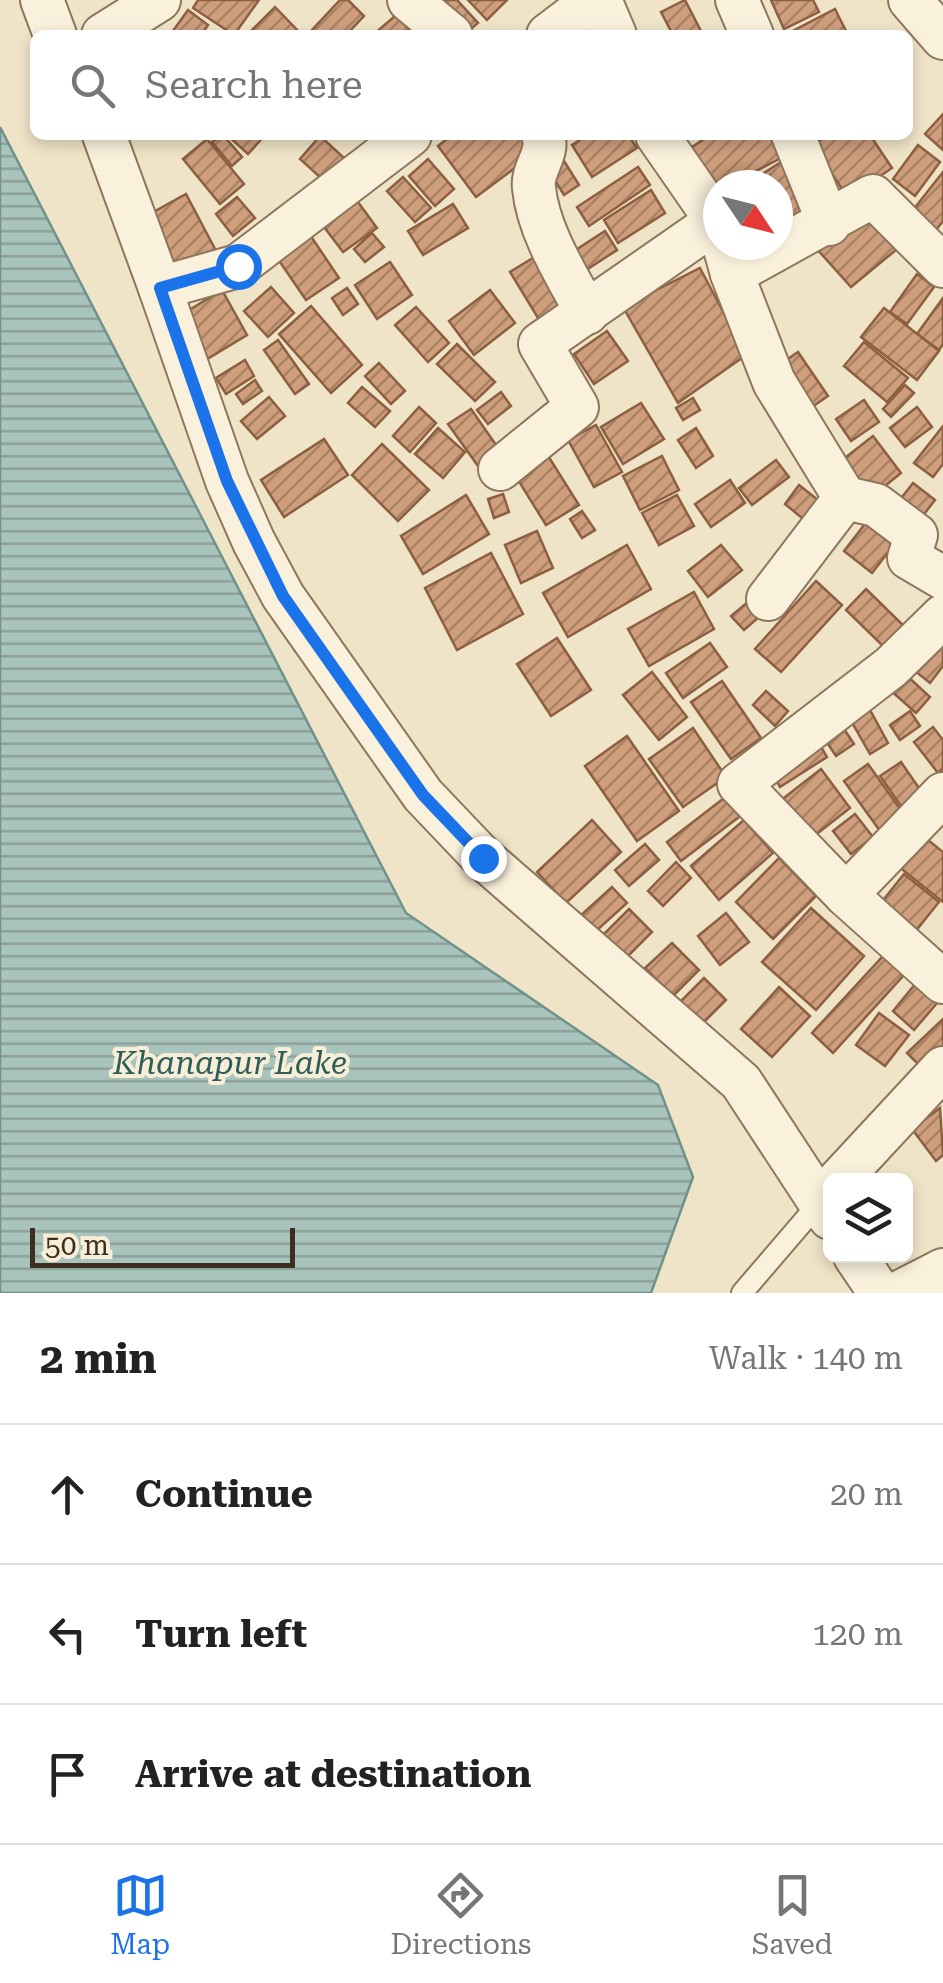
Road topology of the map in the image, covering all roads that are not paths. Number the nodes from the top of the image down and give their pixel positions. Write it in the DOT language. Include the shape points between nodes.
graph roads {
  1 [pos="42,0"];
  2 [pos="158,0"];
  3 [pos="410,0"];
  4 [pos="597,0"];
  5 [pos="737,0"];
  6 [pos="910,0"];
  7 [pos="53,30"];
  8 [pos="111,30"];
  9 [pos="444,30"];
  10 [pos="555,30"];
  11 [pos="612,30"];
  12 [pos="750,30"];
  13 [pos="943,38"];
  14 [pos="106,140"];
  15 [pos="403,140"];
  16 [pos="545,140"];
  17 [pos="661,140"];
  18 [pos="795,140"];
  19 [pos="703,201"];
  20 [pos="829,224"];
  21 [pos="703,232"];
  22 [pos="793,236"];
  23 [pos="728,260"];
  24 [pos="943,266"];
  25 [pos="160,288"];
  26 [pos="588,313"];
  27 [pos="500,469"];
  28 [pos="845,498"];
  29 [pos="943,578"];
  30 [pos="768,598"];
  31 [pos="943,616"];
  32 [pos="943,794"];
  33 [pos="846,895"];
  34 [pos="943,982"];
  35 [pos="943,1068"];
  36 [pos="852,1173"];
  37 [pos="823,1189"];
  38 [pos="823,1206"];
  39 [pos="860,1263"];
  40 [pos="943,1270"];
  41 [pos="742,1293"];
  42 [pos="880,1293"];
  43 [pos="898,1293"];
  1 -- 7 [label="street"];
  2 -- 8 [label="street"];
  3 -- 9 [label="street"];
  4 -- 10 [label="street"];
  4 -- 11 [label="street"];
  5 -- 12 [label="street"];
  6 -- 13 [label="street"];
  14 -- 25 [label="street"];
  15 -- 25 [label="street" via="238,266"];
  16 -- 26 [label="street" via="533,186 556,255"];
  17 -- 19 [label="street"];
  18 -- 20 [label="street"];
  20 -- 22 [label="street"];
  20 -- 24 [label="street" via="873,196"];
  21 -- 26 [label="street"];
  23 -- 28 [label="street" via="774,382"];
  25 -- 37 [label="street" via="227,481 268,569 423,795 483,858 740,1082"];
  26 -- 27 [label="street" via="540,344 577,407"];
  28 -- 29 [label="street" via="876,505 916,535 909,558"];
  28 -- 30 [label="street"];
  31 -- 33 [label="street" via="890,667 738,784"];
  32 -- 33 [label="street"];
  33 -- 34 [label="street"];
  35 -- 36 [label="street"];
  38 -- 41 [label="lane"];
  39 -- 42 [label="street"];
  40 -- 43 [label="street"];
}
